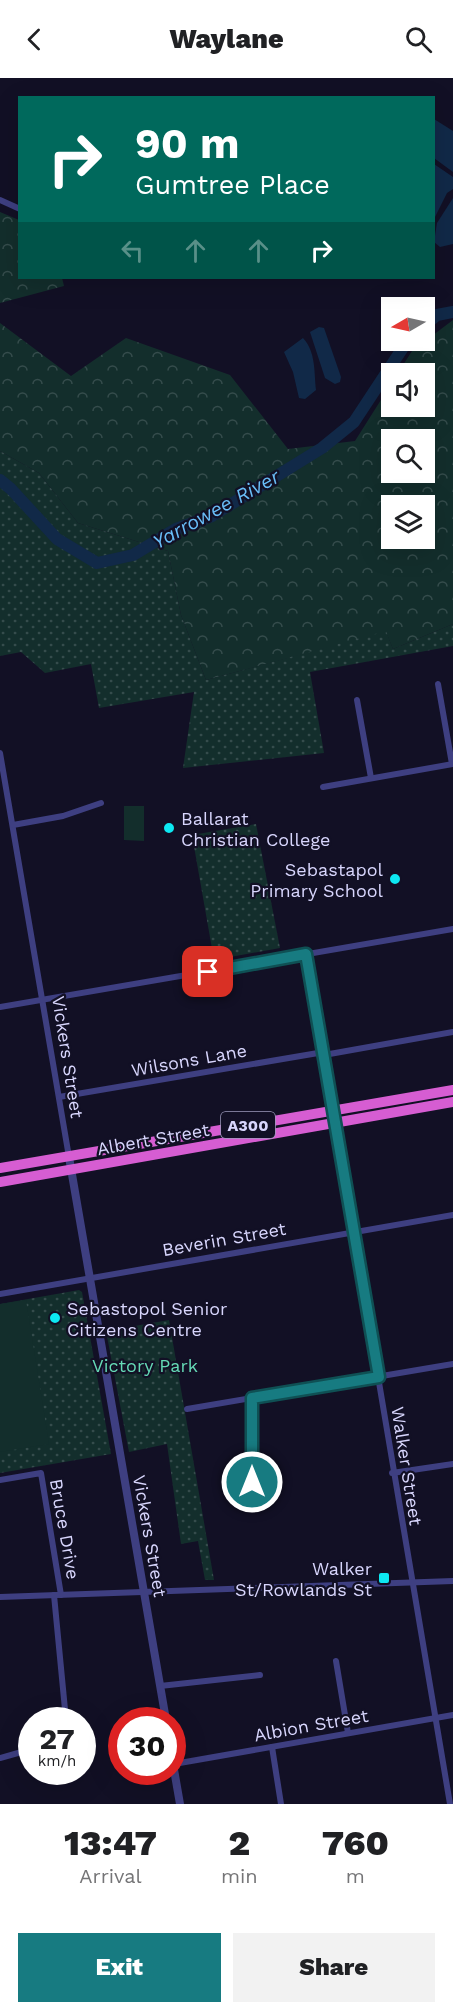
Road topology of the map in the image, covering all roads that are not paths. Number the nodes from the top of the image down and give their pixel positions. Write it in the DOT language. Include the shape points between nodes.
graph roads {
  1 [pos="0,200"];
  2 [pos="18,208"];
  3 [pos="438,684"];
  4 [pos="357,700"];
  5 [pos="0,753"];
  6 [pos="1,763"];
  7 [pos="452,764"];
  8 [pos="371,778"];
  9 [pos="323,787"];
  10 [pos="101,803"];
  11 [pos="13,825"];
  12 [pos="453,929"];
  13 [pos="306,954"];
  14 [pos="43,1000"];
  15 [pos="0,1007"];
  16 [pos="453,1032"];
  17 [pos="324,1053"];
  18 [pos="453,1090"];
  19 [pos="59,1097"];
  20 [pos="453,1102"];
  21 [pos="334,1110"];
  22 [pos="336,1124"];
  23 [pos="69,1157"];
  24 [pos="0,1168"];
  25 [pos="72,1170"];
  26 [pos="0,1182"];
  27 [pos="453,1215"];
  28 [pos="354,1232"];
  29 [pos="90,1278"];
  30 [pos="0,1294"];
  31 [pos="453,1364"];
  32 [pos="379,1377"];
  33 [pos="252,1398"];
  34 [pos="187,1409"];
  35 [pos="453,1464"];
  36 [pos="392,1473"];
  37 [pos="0,1480"];
  38 [pos="248,1505"];
  39 [pos="453,1581"];
  40 [pos="411,1582"];
  41 [pos="144,1592"];
  42 [pos="57,1595"];
  43 [pos="0,1597"];
  44 [pos="336,1661"];
  45 [pos="260,1676"];
  46 [pos="160,1686"];
  47 [pos="65,1707"];
  48 [pos="164,1707"];
  49 [pos="453,1715"];
  50 [pos="435,1718"];
  51 [pos="348,1733"];
  52 [pos="272,1746"];
  53 [pos="18,1753"];
  54 [pos="0,1758"];
  55 [pos="186,1759"];
  56 [pos="177,1785"];
  57 [pos="180,1804"];
  58 [pos="281,1804"];
  59 [pos="450,1804"];
  1 -- 2 [label="street"];
  3 -- 7 [label="street"];
  4 -- 8 [label="street"];
  5 -- 6 [label="street, Vickers Street"];
  6 -- 11 [label="street, Vickers Street"];
  7 -- 8 [label="street"];
  8 -- 9 [label="street"];
  10 -- 11 [label="street" via="63,816"];
  11 -- 14 [label="street, Vickers Street"];
  12 -- 13 [label="street"];
  13 -- 14 [label="street"];
  13 -- 17 [label="street, Walker Street"];
  14 -- 15 [label="street"];
  14 -- 19 [label="street, Vickers Street"];
  16 -- 17 [label="street, Wilsons Lane"];
  17 -- 19 [label="street, Wilsons Lane"];
  17 -- 21 [label="street, Walker Street"];
  18 -- 21 [label="highway, Albert Street / A300"];
  19 -- 23 [label="street, Vickers Street"];
  20 -- 22 [label="highway, Albert Street / A300"];
  21 -- 22 [label="street, Walker Street"];
  21 -- 23 [label="highway, Albert Street / A300"];
  22 -- 25 [label="highway, Albert Street / A300"];
  22 -- 28 [label="street, Walker Street"];
  23 -- 24 [label="highway, Albert Street / A300"];
  23 -- 25 [label="street, Vickers Street"];
  25 -- 26 [label="highway, Albert Street / A300"];
  25 -- 29 [label="street, Vickers Street"];
  27 -- 28 [label="street, Beverin Street"];
  28 -- 29 [label="street, Beverin Street"];
  28 -- 32 [label="street, Walker Street"];
  29 -- 30 [label="street, Beverin Street"];
  29 -- 41 [label="street, Vickers Street"];
  31 -- 32 [label="street"];
  32 -- 33 [label="street"];
  32 -- 36 [label="street, Walker Street"];
  33 -- 34 [label="street"];
  33 -- 38 [label="street" via="252,1482"];
  35 -- 36 [label="street"];
  36 -- 40 [label="street, Walker Street"];
  37 -- 42 [label="street, Bruce Drive" via="40,1473"];
  39 -- 40 [label="street"];
  40 -- 41 [label="street"];
  40 -- 50 [label="street, Walker Street"];
  41 -- 42 [label="street"];
  41 -- 46 [label="street, Vickers Street"];
  42 -- 43 [label="street"];
  42 -- 47 [label="street"];
  44 -- 51 [label="street"];
  45 -- 46 [label="street"];
  46 -- 48 [label="street, Vickers Street"];
  49 -- 50 [label="street, Albion Street"];
  50 -- 51 [label="street, Albion Street"];
  50 -- 59 [label="street, Walker Street"];
  51 -- 52 [label="street, Albion Street"];
  52 -- 55 [label="street, Albion Street"];
  52 -- 58 [label="street"];
  53 -- 54 [label="street"];
  56 -- 57 [label="street"];
}
